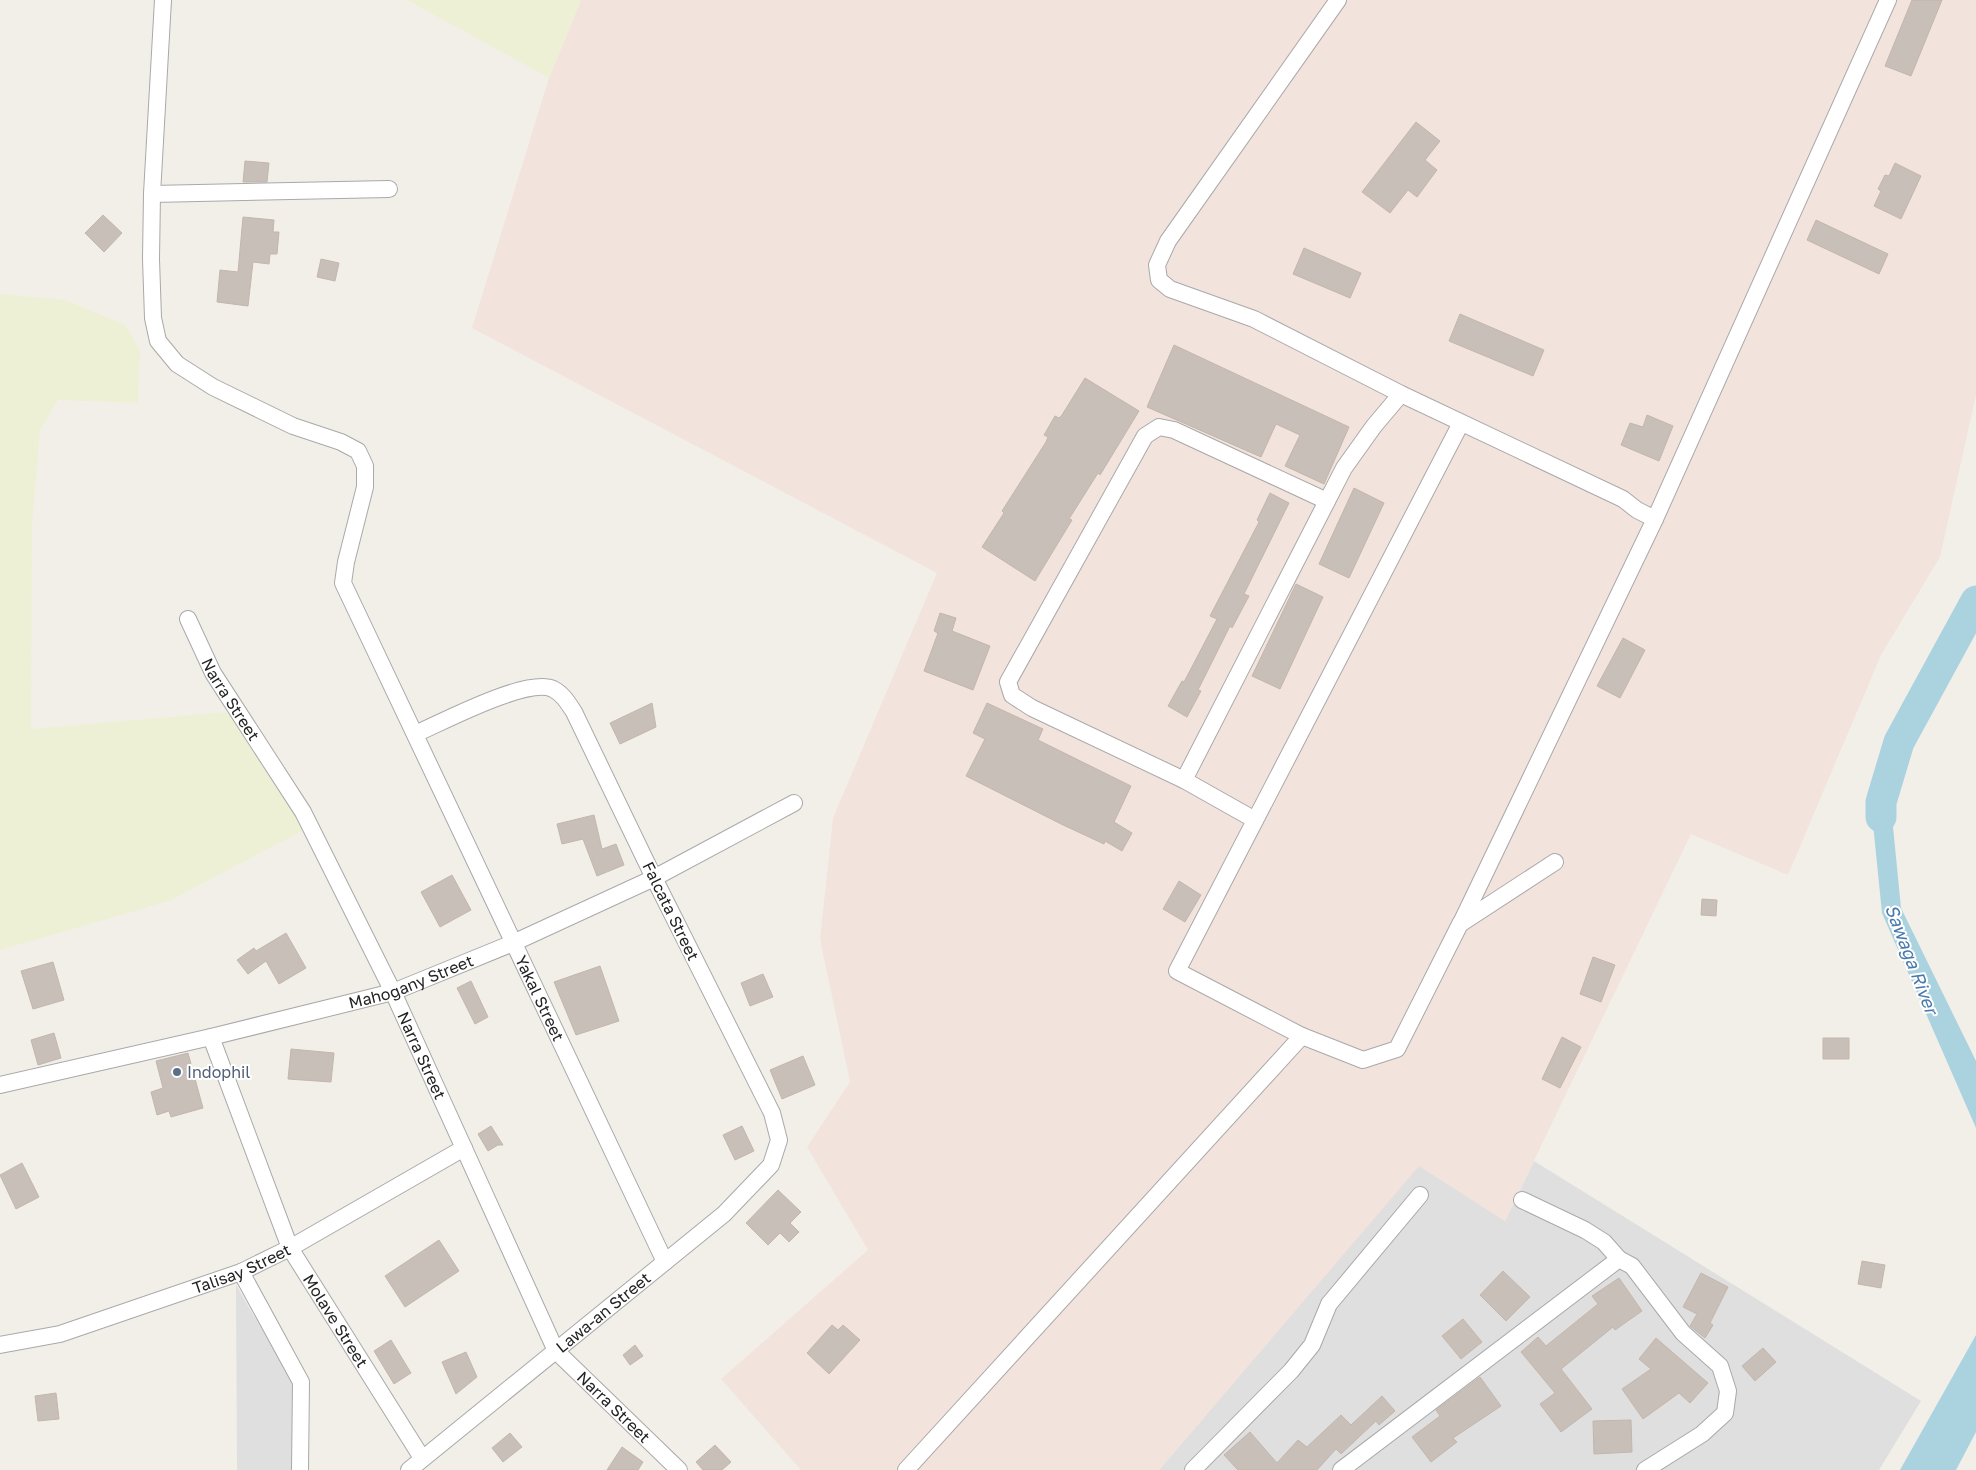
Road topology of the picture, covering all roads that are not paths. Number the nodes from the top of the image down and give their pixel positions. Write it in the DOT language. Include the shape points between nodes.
graph roads {
  1 [pos="163,0"];
  2 [pos="1338,0"];
  3 [pos="1888,0"];
  4 [pos="389,189"];
  5 [pos="152,194"];
  6 [pos="1401,394"];
  7 [pos="1461,423"];
  8 [pos="1327,501"];
  9 [pos="1655,519"];
  10 [pos="188,619"];
  11 [pos="416,734"];
  12 [pos="1184,780"];
  13 [pos="794,803"];
  14 [pos="1255,820"];
  15 [pos="1555,862"];
  16 [pos="654,878"];
  17 [pos="1460,924"];
  18 [pos="513,942"];
  19 [pos="393,992"];
  20 [pos="1302,1036"];
  21 [pos="211,1037"];
  22 [pos="0,1085"];
  23 [pos="780,1140"];
  24 [pos="464,1148"];
  25 [pos="1420,1195"];
  26 [pos="1522,1200"];
  27 [pos="290,1248"];
  28 [pos="1619,1259"];
  29 [pos="665,1262"];
  30 [pos="241,1272"];
  31 [pos="0,1345"];
  32 [pos="556,1351"];
  33 [pos="416,1465"];
  34 [pos="300,1470"];
  35 [pos="679,1470"];
  36 [pos="906,1470"];
  37 [pos="1193,1470"];
  38 [pos="1341,1470"];
  39 [pos="1645,1470"];
  1 -- 5 [label="street, Yakal Street"];
  2 -- 6 [label="street" via="1168,241 1157,264 1159,280 1170,289 1254,319"];
  3 -- 9 [label="street"];
  4 -- 5 [label="street"];
  5 -- 11 [label="street, Yakal Street" via="153,318 158,341 176,364 213,387 293,426 358,450 365,466 365,487 343,583"];
  6 -- 7 [label="street"];
  6 -- 8 [label="street" via="1344,468"];
  7 -- 9 [label="street" via="1623,500"];
  7 -- 14 [label="street"];
  8 -- 12 [label="street"];
  8 -- 12 [label="street" via="1174,430 1159,427 1145,436 1008,682 1012,695 1032,708"];
  9 -- 17 [label="street"];
  10 -- 19 [label="street, Narra Street" via="213,674 303,812"];
  11 -- 16 [label="street, Falcata Street" via="511,692 541,686 552,688 563,695 574,712"];
  11 -- 18 [label="street, Yakal Street"];
  12 -- 14 [label="street"];
  13 -- 16 [label="street, Mahogany Street"];
  14 -- 20 [label="street" via="1177,971"];
  15 -- 17 [label="street"];
  16 -- 18 [label="street, Mahogany Street"];
  16 -- 23 [label="street, Falcata Street" via="772,1113"];
  17 -- 20 [label="street" via="1397,1049 1362,1060"];
  18 -- 19 [label="street, Mahogany Street"];
  18 -- 29 [label="street, Yakal Street"];
  19 -- 21 [label="street, Mahogany Street"];
  19 -- 24 [label="street, Narra Street"];
  20 -- 36 [label="street"];
  21 -- 22 [label="street, Mahogany Street"];
  21 -- 27 [label="street, Molave Street"];
  23 -- 29 [label="street, Lawa-an Street" via="771,1165 724,1214"];
  24 -- 27 [label="street, Talisay Street"];
  24 -- 32 [label="street, Narra Street"];
  25 -- 37 [label="street" via="1329,1304 1312,1345 1296,1365"];
  26 -- 28 [label="street" via="1585,1230 1604,1242"];
  27 -- 30 [label="street, Talisay Street"];
  27 -- 33 [label="street, Molave Street"];
  28 -- 38 [label="street"];
  28 -- 39 [label="street" via="1632,1266 1683,1333 1720,1366 1728,1391 1725,1413 1702,1434"];
  29 -- 32 [label="street, Lawa-an Street"];
  30 -- 31 [label="street, Talisay Street" via="60,1334"];
  30 -- 34 [label="street" via="301,1382"];
  32 -- 33 [label="street, Lawa-an Street"];
  32 -- 35 [label="street, Narra Street"];
}
